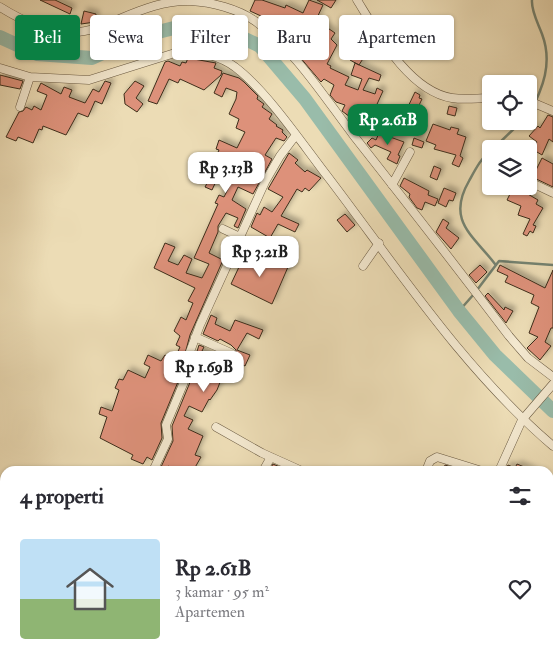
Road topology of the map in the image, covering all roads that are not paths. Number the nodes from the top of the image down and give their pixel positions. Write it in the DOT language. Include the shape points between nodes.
graph roads {
  1 [pos="357,0"];
  2 [pos="0,6"];
  3 [pos="0,68"];
  4 [pos="30,77"];
  5 [pos="482,98"];
  6 [pos="537,104"];
  7 [pos="20,107"];
  8 [pos="553,111"];
  9 [pos="296,135"];
  10 [pos="410,152"];
  11 [pos="392,185"];
  12 [pos="537,185"];
  13 [pos="553,193"];
  14 [pos="223,229"];
  15 [pos="240,237"];
  16 [pos="378,243"];
  17 [pos="364,266"];
  18 [pos="195,337"];
  19 [pos="231,353"];
  20 [pos="553,377"];
  21 [pos="552,385"];
  22 [pos="524,418"];
  23 [pos="216,427"];
  24 [pos="553,446"];
  25 [pos="271,458"];
  26 [pos="155,466"];
  27 [pos="266,466"];
  28 [pos="290,466"];
  29 [pos="428,466"];
  30 [pos="466,466"];
  31 [pos="501,466"];
  1 -- 5 [label="street" via="377,33 413,78 451,98"];
  2 -- 11 [label="street" via="32,24 70,31 95,29 149,7 180,2 209,4 245,15 272,36 302,68"];
  3 -- 4 [label="street"];
  4 -- 7 [label="street"];
  4 -- 9 [label="street" via="89,80 178,52 201,52 237,68 253,82"];
  6 -- 8 [label="street"];
  9 -- 15 [label="street" via="265,182"];
  9 -- 16 [label="street"];
  10 -- 11 [label="street"];
  11 -- 20 [label="street" via="509,336 528,358"];
  12 -- 13 [label="street"];
  14 -- 15 [label="street"];
  15 -- 18 [label="street"];
  16 -- 17 [label="street"];
  16 -- 22 [label="street" via="461,350"];
  18 -- 19 [label="street"];
  18 -- 26 [label="street" via="188,357 189,370 166,425 167,441"];
  21 -- 22 [label="street"];
  22 -- 24 [label="street"];
  22 -- 31 [label="street"];
  23 -- 25 [label="street"];
  25 -- 27 [label="street"];
  25 -- 28 [label="street"];
  29 -- 30 [label="street" via="430,460 437,457"];
}
